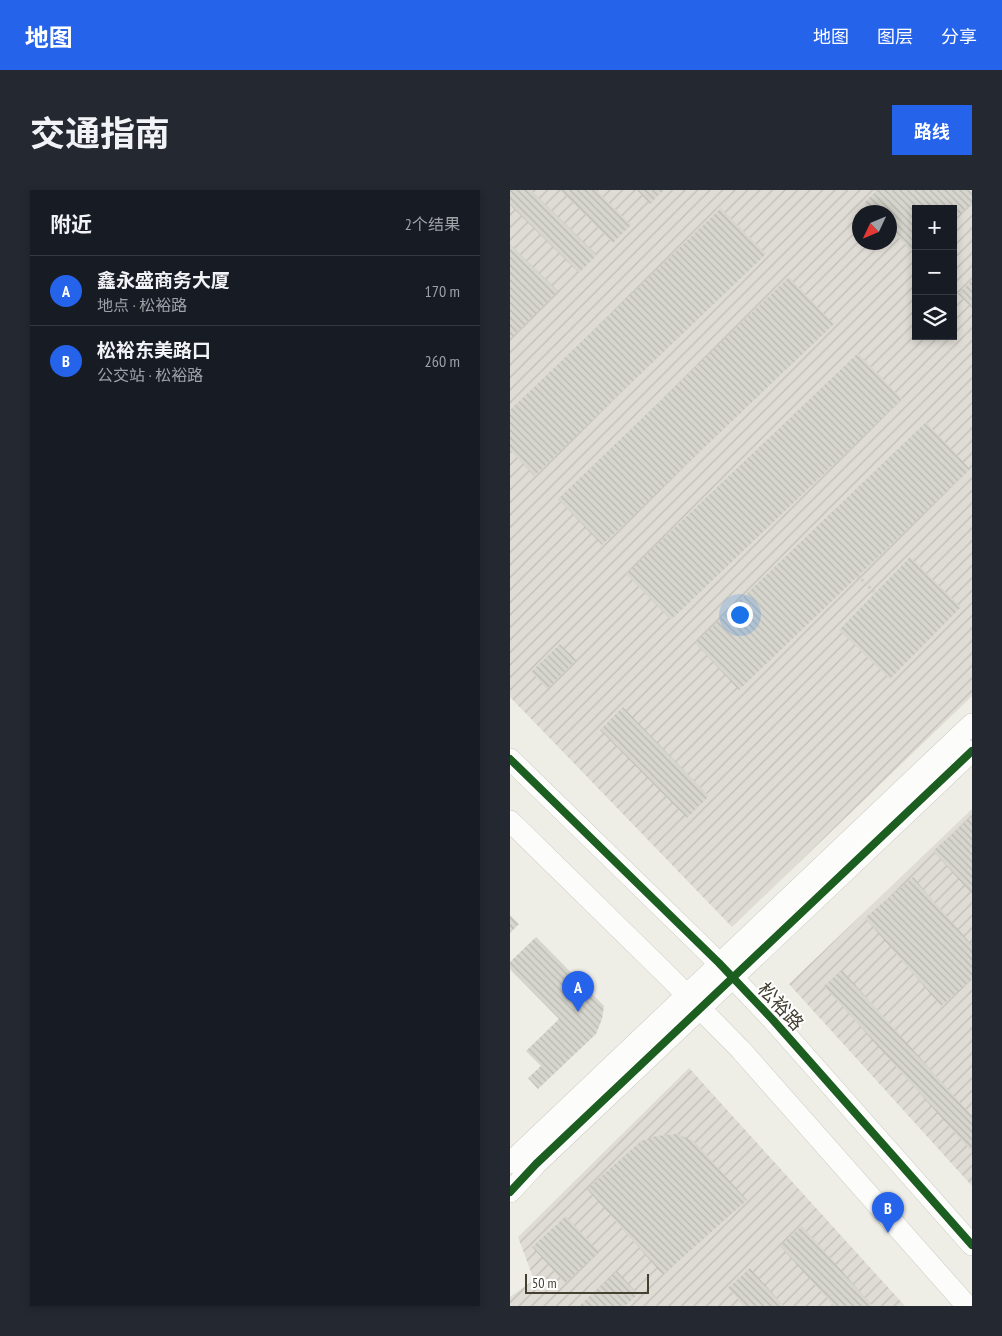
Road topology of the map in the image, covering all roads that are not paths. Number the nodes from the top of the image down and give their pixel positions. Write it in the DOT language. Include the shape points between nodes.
graph roads {
  1 [pos="972,724"];
  2 [pos="972,751"];
  3 [pos="510,759"];
  4 [pos="510,821"];
  5 [pos="726,971"];
  6 [pos="693,1001"];
  7 [pos="510,1164"];
  8 [pos="510,1192"];
  9 [pos="972,1245"];
  10 [pos="967,1306"];
  1 -- 5 [label="street"];
  2 -- 5 [label="street"];
  3 -- 5 [label="street, 松裕路"];
  4 -- 6 [label="street"];
  5 -- 6 [label="street"];
  5 -- 9 [label="street, 松裕路"];
  6 -- 7 [label="street"];
  6 -- 8 [label="street"];
  6 -- 10 [label="street" via="747,1057"];
}
